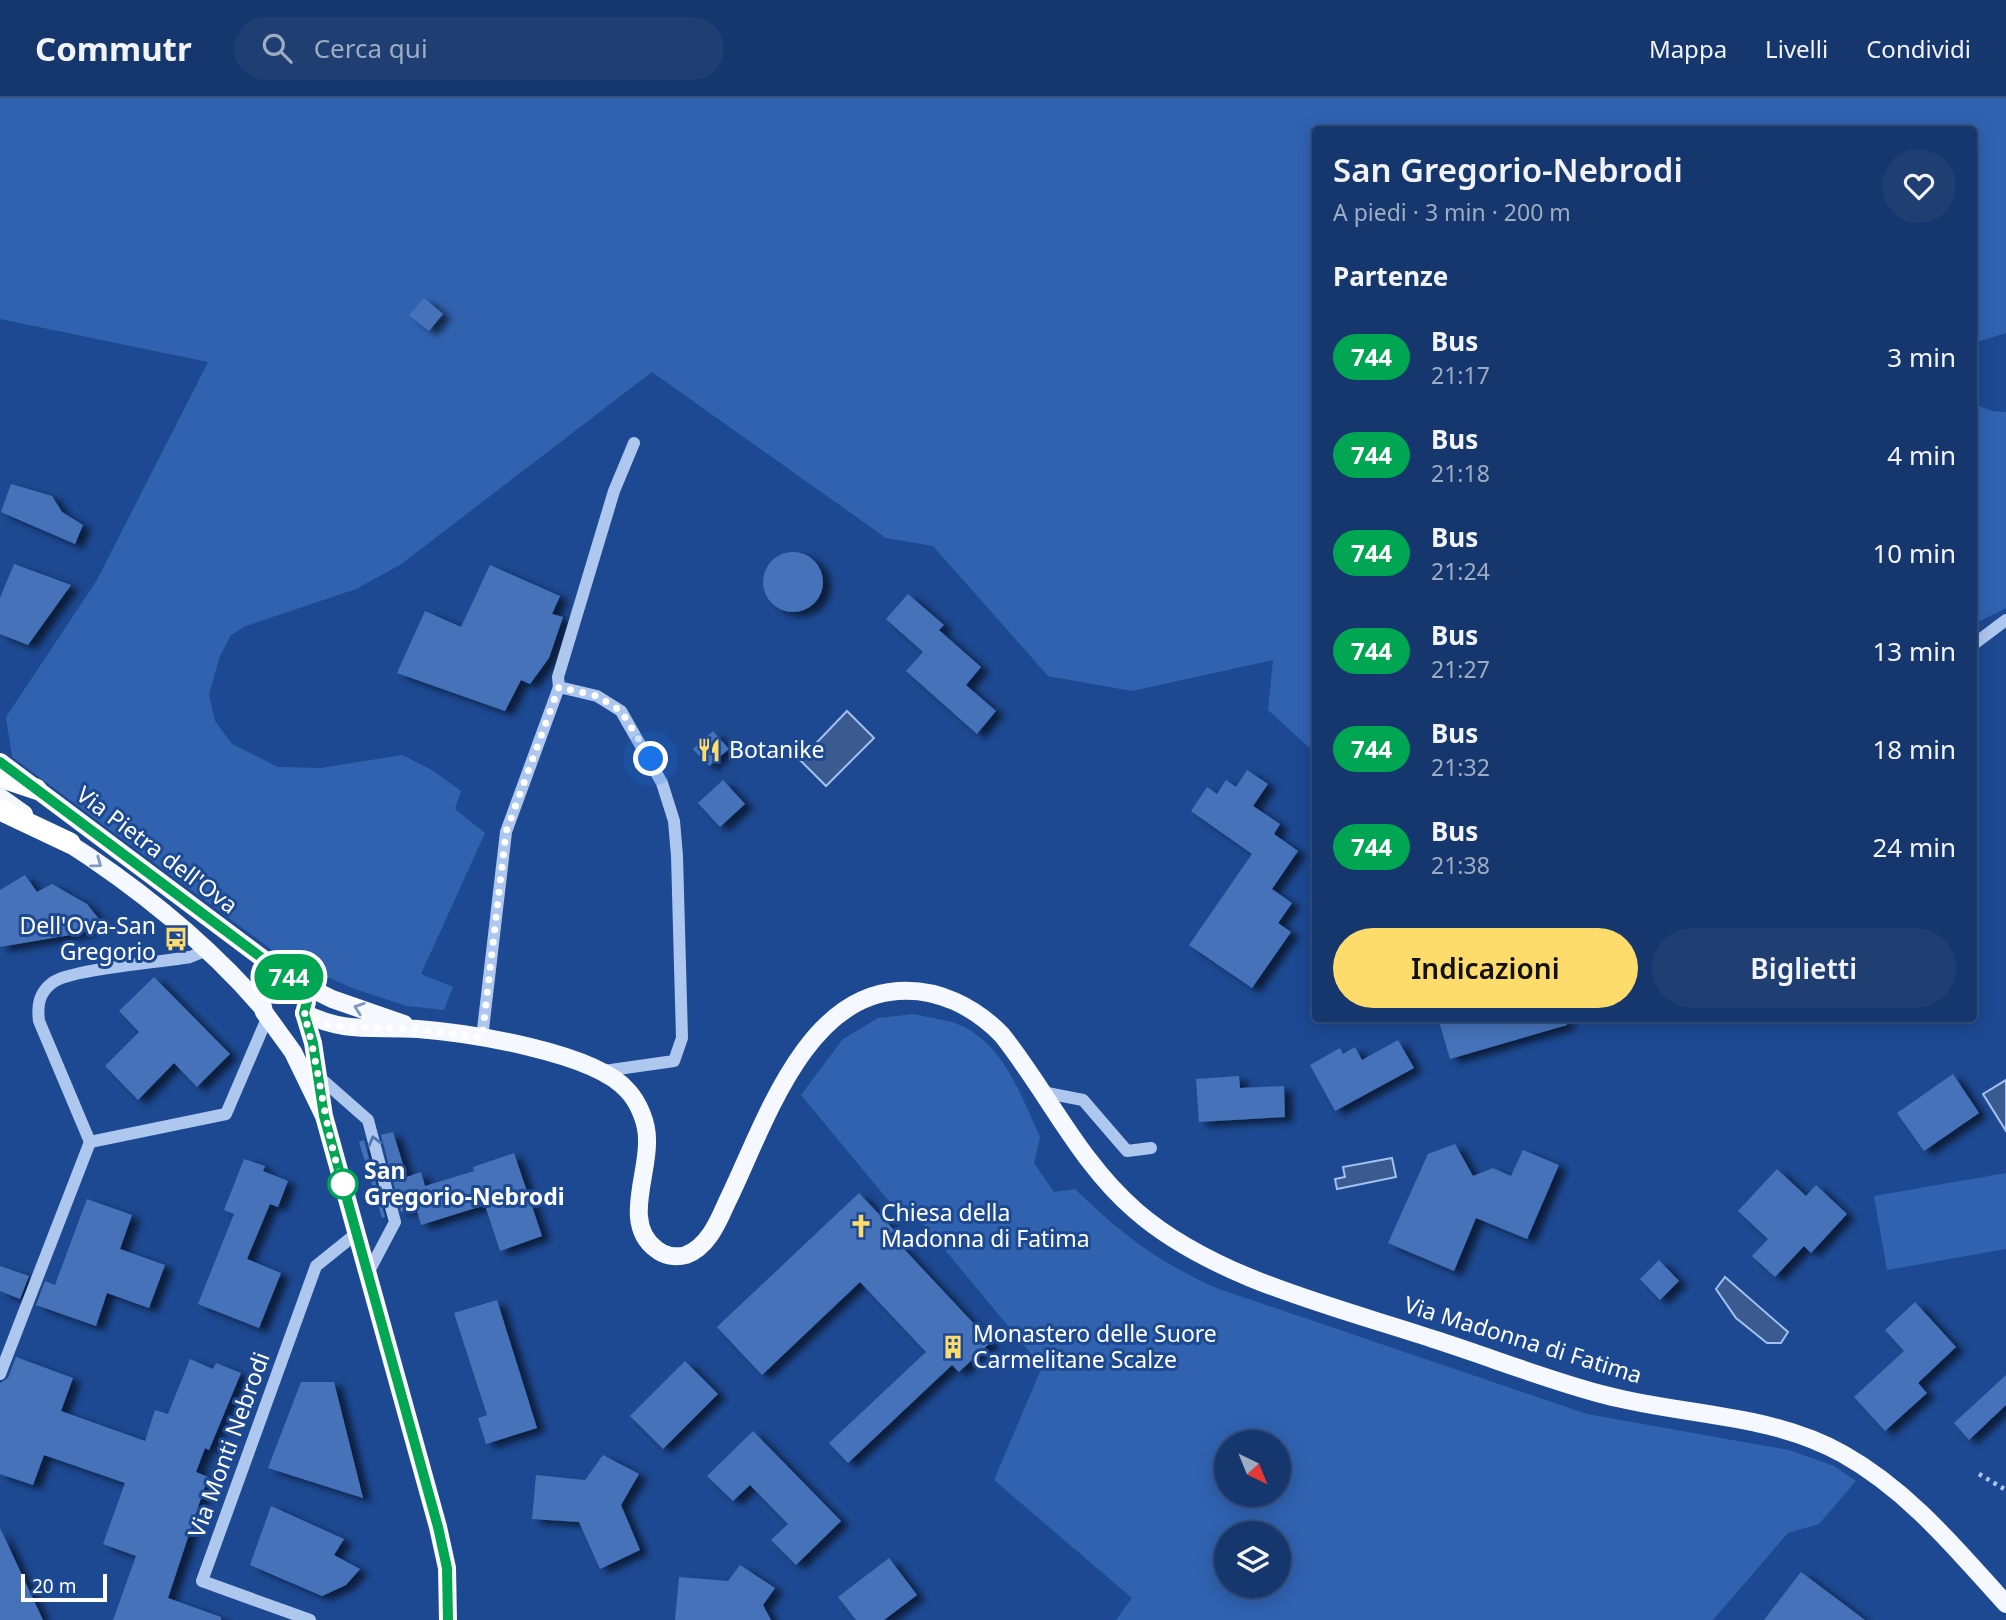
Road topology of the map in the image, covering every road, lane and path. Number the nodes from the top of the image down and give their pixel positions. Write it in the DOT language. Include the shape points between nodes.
graph roads {
  1 [pos="634,443"];
  2 [pos="2006,620"];
  3 [pos="1977,642"];
  4 [pos="559,687"];
  5 [pos="0,762"];
  6 [pos="0,777"];
  7 [pos="36,789"];
  8 [pos="0,797"];
  9 [pos="0,810"];
  10 [pos="70,843"];
  11 [pos="210,949"];
  12 [pos="294,980"];
  13 [pos="304,1013"];
  14 [pos="267,1014"];
  15 [pos="417,1029"];
  16 [pos="482,1038"];
  17 [pos="604,1071"];
  18 [pos="318,1076"];
  19 [pos="1042,1092"];
  20 [pos="324,1116"];
  21 [pos="90,1142"];
  22 [pos="1151,1148"];
  23 [pos="357,1233"];
  24 [pos="368,1273"];
  25 [pos="0,1374"];
  26 [pos="1979,1474"];
  27 [pos="2006,1490"];
  28 [pos="2006,1604"];
  29 [pos="310,1620"];
  30 [pos="448,1620"];
  1 -- 4 [label="street" via="614,491 558,677"];
  2 -- 3 [label="street"];
  4 -- 16 [label="street" via="506,832"];
  4 -- 17 [label="street" via="597,696 621,711 651,759 674,821 682,1038 674,1061"];
  5 -- 7 [label="main road, Via Pietra dell'Ova"];
  6 -- 7 [label="highway"];
  7 -- 12 [label="main road, Via Pietra dell'Ova"];
  8 -- 10 [label="main road, Via Pietra dell'Ova"];
  9 -- 10 [label="highway"];
  10 -- 11 [label="main road, Via Pietra dell'Ova, one-way"];
  11 -- 14 [label="main road, Via Pietra dell'Ova"];
  11 -- 21 [label="street" via="190,957 61,977 41,995 39,1021"];
  12 -- 13 [label="main road" via="307,1002"];
  12 -- 14 [label="main road" via="269,982 263,989"];
  15 -- 12 [label="main road, Via Pietra dell'Ova, one-way" via="332,999"];
  13 -- 14 [label="main road" via="291,1021"];
  13 -- 15 [label="main road" via="330,1026"];
  13 -- 18 [label="main road"];
  14 -- 20 [label="main road, Via Pietra dell'Ova" via="293,1052"];
  14 -- 21 [label="street" via="226,1114"];
  15 -- 16 [label="main road"];
  16 -- 17 [label="main road"];
  17 -- 19 [label="main road, Via Madonna di Fatima" via="629,1091 645,1122 640,1222 648,1243 670,1256 682,1256 704,1242 799,1056 827,1023 858,1002 910,990 967,1007 1002,1035"];
  18 -- 20 [label="main road"];
  24 -- 18 [label="street, one-way" via="395,1222 368,1120"];
  19 -- 22 [label="street" via="1083,1100 1127,1151"];
  19 -- 28 [label="main road, Via Madonna di Fatima" via="1110,1185 1137,1212 1180,1242 1265,1282 1605,1395 1805,1436 1842,1453 1912,1502"];
  20 -- 23 [label="main road"];
  21 -- 25 [label="street"];
  23 -- 24 [label="main road"];
  23 -- 29 [label="street, Via Monti Nebrodi" via="316,1266 202,1581"];
  24 -- 30 [label="main road" via="438,1527 447,1568"];
  26 -- 27 [label="path"];
}
